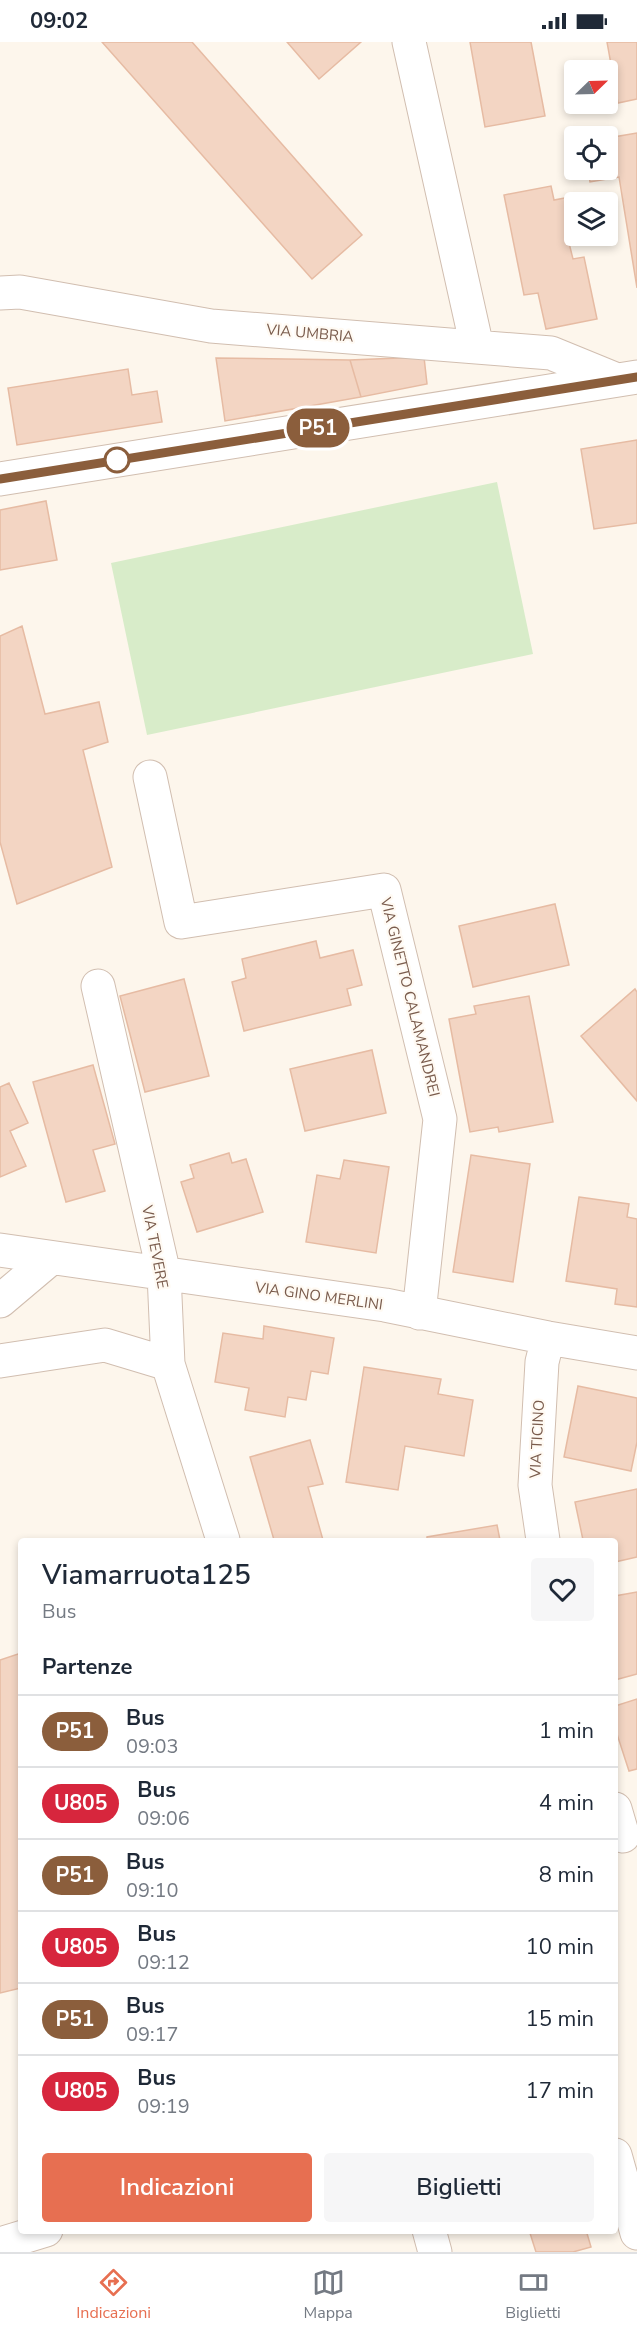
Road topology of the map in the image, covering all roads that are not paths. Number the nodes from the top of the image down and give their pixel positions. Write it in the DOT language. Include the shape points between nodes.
graph roads {
  1 [pos="409,42"];
  2 [pos="0,293"];
  3 [pos="477,347"];
  4 [pos="627,378"];
  5 [pos="0,479"];
  6 [pos="150,777"];
  7 [pos="98,986"];
  8 [pos="0,1250"];
  9 [pos="51,1258"];
  10 [pos="164,1274"];
  11 [pos="0,1301"];
  12 [pos="419,1313"];
  13 [pos="548,1338"];
  14 [pos="637,1353"];
  15 [pos="0,1361"];
  16 [pos="168,1364"];
  17 [pos="222,1538"];
  18 [pos="543,1538"];
  19 [pos="618,2166"];
  20 [pos="637,2233"];
  21 [pos="33,2234"];
  22 [pos="430,2234"];
  23 [pos="0,2244"];
  24 [pos="435,2252"];
  1 -- 3 [label="street"];
  2 -- 3 [label="street, VIA UMBRIA" via="21,292 211,326"];
  3 -- 4 [label="street, VIA UMBRIA" via="551,353"];
  4 -- 5 [label="street"];
  6 -- 12 [label="street, VIA GINETTO CALAMANDREI" via="181,922 384,890 440,1119"];
  7 -- 10 [label="street, VIA TEVERE"];
  8 -- 9 [label="street, VIA GINO MERLINI"];
  9 -- 10 [label="street, VIA GINO MERLINI"];
  9 -- 11 [label="street"];
  10 -- 12 [label="street, VIA GINO MERLINI"];
  10 -- 16 [label="street, VIA TEVERE"];
  12 -- 13 [label="street, VIA GINO MERLINI"];
  13 -- 14 [label="street, VIA GINO MERLINI"];
  13 -- 18 [label="street, VIA TICINO" via="542,1362 535,1485"];
  15 -- 16 [label="street" via="105,1346"];
  16 -- 17 [label="street, VIA TEVERE"];
  19 -- 20 [label="street"];
  21 -- 23 [label="street"];
  22 -- 24 [label="street"];
}
